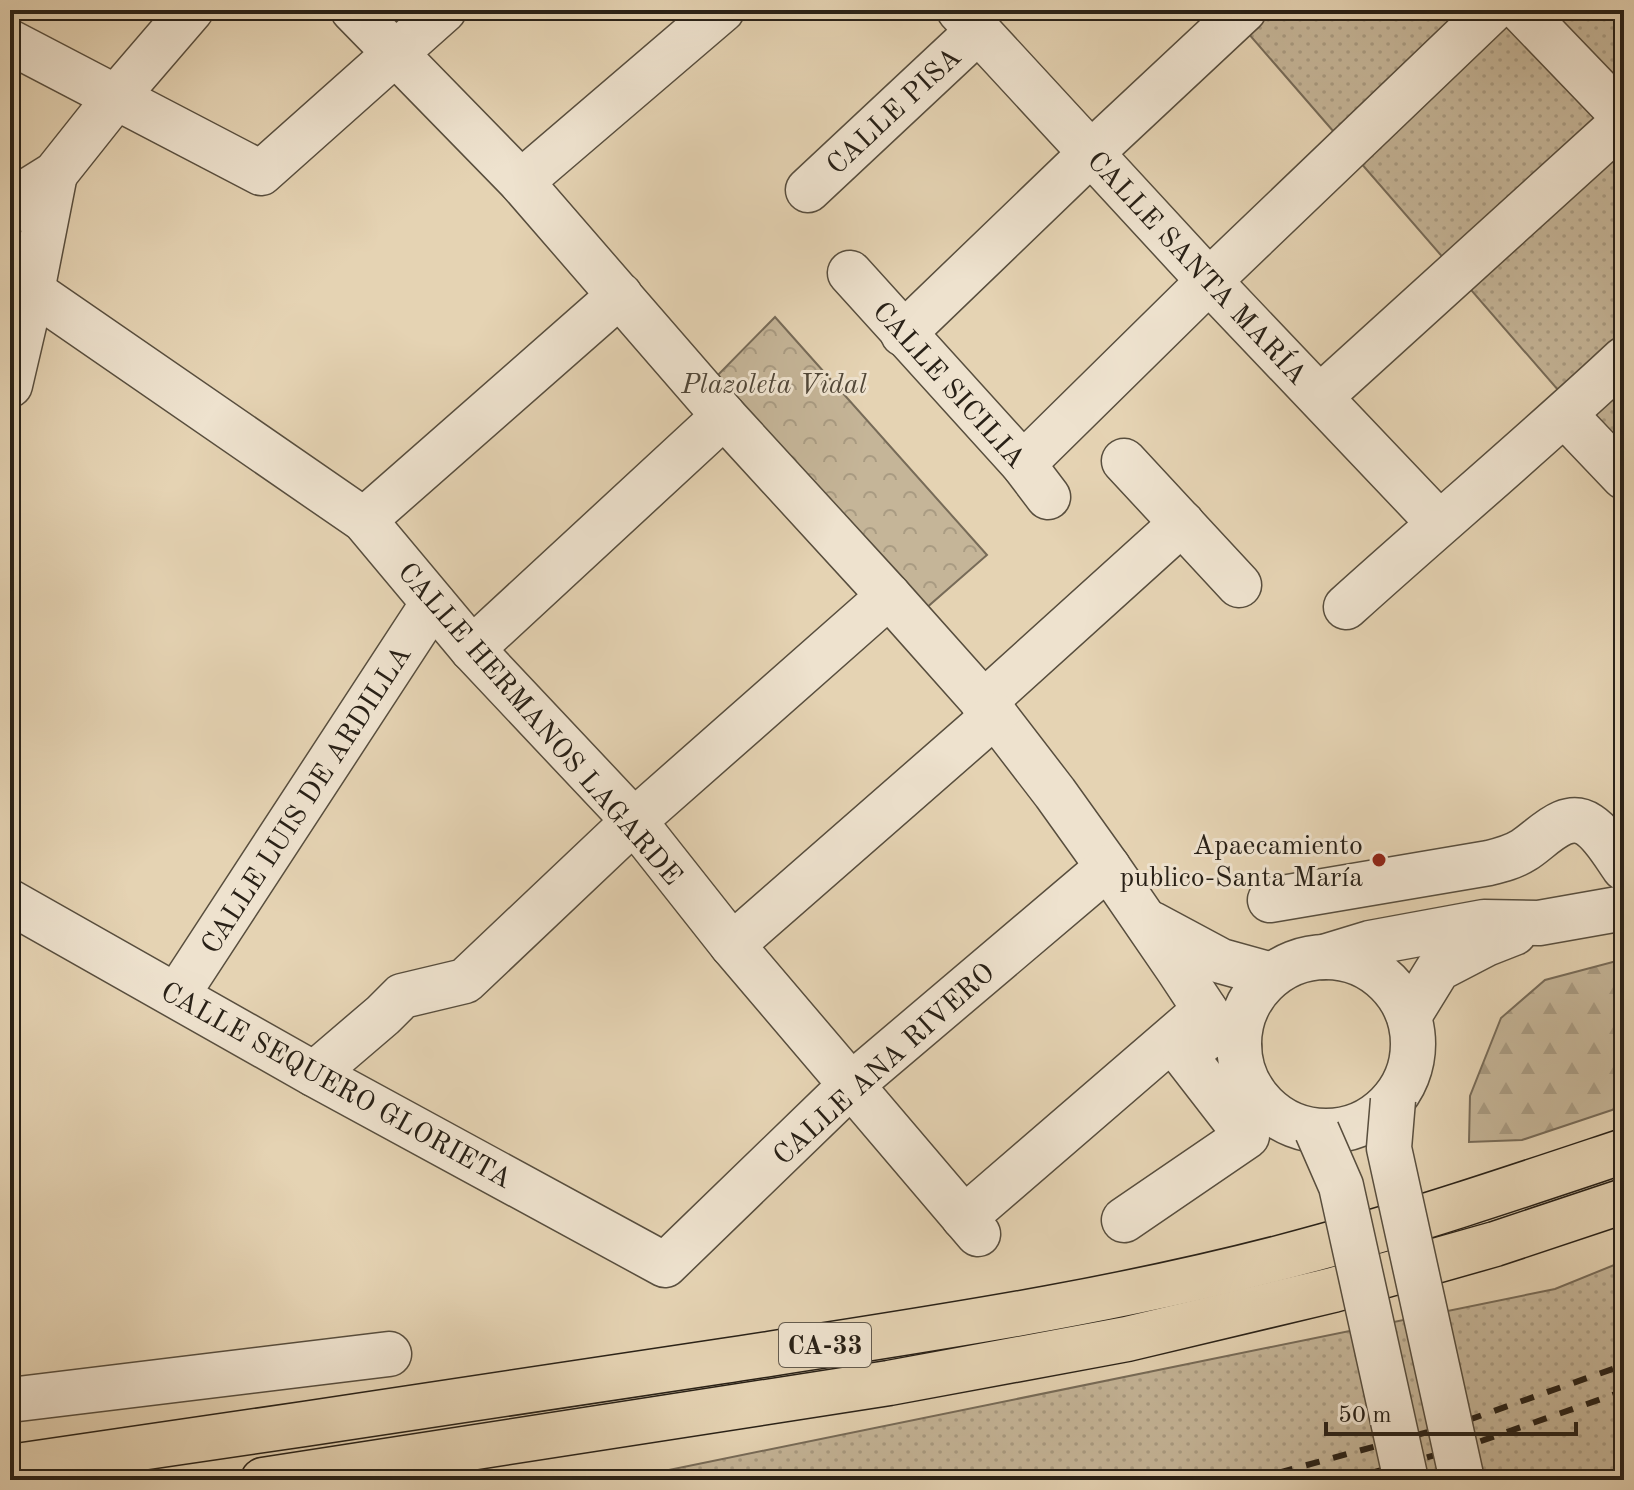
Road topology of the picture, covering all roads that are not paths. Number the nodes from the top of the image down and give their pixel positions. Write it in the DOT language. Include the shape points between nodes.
graph roads {
  1 [pos="191,10"];
  2 [pos="353,10"];
  3 [pos="444,10"];
  4 [pos="1244,10"];
  5 [pos="1492,10"];
  6 [pos="1521,10"];
  7 [pos="695,19"];
  8 [pos="968,20"];
  9 [pos="10,42"];
  10 [pos="396,53"];
  11 [pos="117,96"];
  12 [pos="1624,119"];
  13 [pos="1091,153"];
  14 [pos="55,174"];
  15 [pos="521,182"];
  16 [pos="808,190"];
  17 [pos="10,212"];
  18 [pos="850,273"];
  19 [pos="1209,281"];
  20 [pos="21,286"];
  21 [pos="620,295"];
  22 [pos="903,334"];
  23 [pos="1624,359"];
  24 [pos="10,385"];
  25 [pos="1320,397"];
  26 [pos="1565,415"];
  27 [pos="724,416"];
  28 [pos="1124,461"];
  29 [pos="1624,477"];
  30 [pos="364,520"];
  31 [pos="1182,523"];
  32 [pos="1439,523"];
  33 [pos="1239,585"];
  34 [pos="889,596"];
  35 [pos="433,603"];
  36 [pos="1346,607"];
  37 [pos="472,649"];
  38 [pos="989,709"];
  39 [pos="634,821"];
  40 [pos="1108,867"];
  41 [pos="1622,889"];
  42 [pos="1270,900"];
  43 [pos="10,902"];
  44 [pos="1146,921"];
  45 [pos="1539,923"];
  46 [pos="732,945"];
  47 [pos="1323,957"];
  48 [pos="1272,975"];
  49 [pos="177,995"];
  50 [pos="1409,1016"];
  51 [pos="1220,1028"];
  52 [pos="314,1074"];
  53 [pos="851,1085"];
  54 [pos="1393,1100"];
  55 [pos="1317,1131"];
  56 [pos="1624,1151"];
  57 [pos="1624,1201"];
  58 [pos="1124,1220"];
  59 [pos="665,1265"];
  60 [pos="389,1354"];
  61 [pos="10,1400"];
  62 [pos="10,1467"];
  63 [pos="263,1480"];
  64 [pos="1406,1480"];
  65 [pos="1462,1480"];
  1 -- 11 [label="street"];
  2 -- 10 [label="street"];
  3 -- 10 [label="street"];
  4 -- 13 [label="street"];
  5 -- 19 [label="street"];
  6 -- 12 [label="street"];
  7 -- 15 [label="street"];
  8 -- 13 [label="street, CALLE SANTA MARÍA"];
  8 -- 16 [label="street, CALLE PISA"];
  9 -- 11 [label="street"];
  10 -- 11 [label="street" via="261,173"];
  10 -- 15 [label="street"];
  11 -- 14 [label="street"];
  12 -- 25 [label="street"];
  13 -- 19 [label="street, CALLE SANTA MARÍA"];
  13 -- 22 [label="street"];
  14 -- 17 [label="street" via="23,194"];
  14 -- 20 [label="street"];
  15 -- 21 [label="street"];
  18 -- 22 [label="street, CALLE SICILIA"];
  19 -- 22 [label="street, CALLE SICILIA" via="1035,480"];
  19 -- 25 [label="street, CALLE SANTA MARÍA"];
  20 -- 24 [label="street"];
  20 -- 30 [label="street, CALLE HERMANOS LAGARDE"];
  21 -- 27 [label="street"];
  21 -- 30 [label="street"];
  23 -- 26 [label="street"];
  25 -- 32 [label="street, CALLE SANTA MARÍA"];
  26 -- 29 [label="street"];
  26 -- 32 [label="street"];
  27 -- 34 [label="street"];
  27 -- 37 [label="street"];
  28 -- 31 [label="street"];
  30 -- 35 [label="street, CALLE HERMANOS LAGARDE"];
  31 -- 33 [label="street"];
  31 -- 38 [label="street"];
  32 -- 36 [label="street"];
  34 -- 38 [label="street"];
  34 -- 39 [label="street"];
  35 -- 37 [label="street, CALLE HERMANOS LAGARDE"];
  35 -- 49 [label="street, CALLE LUIS DE ARDILLA"];
  37 -- 39 [label="street, CALLE HERMANOS LAGARDE"];
  38 -- 40 [label="street"];
  38 -- 46 [label="street"];
  39 -- 46 [label="street, CALLE HERMANOS LAGARDE"];
  39 -- 52 [label="street" via="465,981 402,996"];
  40 -- 44 [label="street"];
  40 -- 53 [label="street, CALLE ANA RIVERO"];
  41 -- 42 [label="street" via="1591,826 1574,821 1557,825 1524,851 1489,863"];
  41 -- 45 [label="street"];
  43 -- 49 [label="street, CALLE SEQUERO GLORIETA"];
  44 -- 48 [label="street" via="1221,961"];
  44 -- 51 [label="street"];
  45 -- 47 [label="street" via="1484,922"];
  45 -- 50 [label="street" via="1438,969"];
  46 -- 53 [label="street, CALLE HERMANOS LAGARDE"];
  47 -- 48 [label="street" via="1296,962"];
  47 -- 50 [label="street" via="1350,960 1375,971 1394,989"];
  48 -- 51 [label="street" via="1242,1019"];
  49 -- 52 [label="street, CALLE SEQUERO GLORIETA"];
  50 -- 54 [label="street" via="1414,1045 1408,1075"];
  51 -- 53 [label="street, CALLE HERMANOS LAGARDE" via="971,1226"];
  51 -- 55 [label="street" via="1255,1094 1272,1112"];
  51 -- 58 [label="street" via="1185,1056 1247,1136"];
  52 -- 59 [label="street, CALLE SEQUERO GLORIETA"];
  53 -- 59 [label="street, CALLE ANA RIVERO"];
  54 -- 55 [label="street" via="1369,1119 1344,1129"];
  54 -- 65 [label="street, bridge" via="1389,1148"];
  55 -- 64 [label="street, bridge" via="1341,1186"];
  56 -- 62 [label="highway, CA-33" via="1324,1246 1116,1296 868,1339"];
  57 -- 63 [label="highway, CA-33" via="1362,1282 1127,1339 889,1383"];
  60 -- 61 [label="street"];
}
